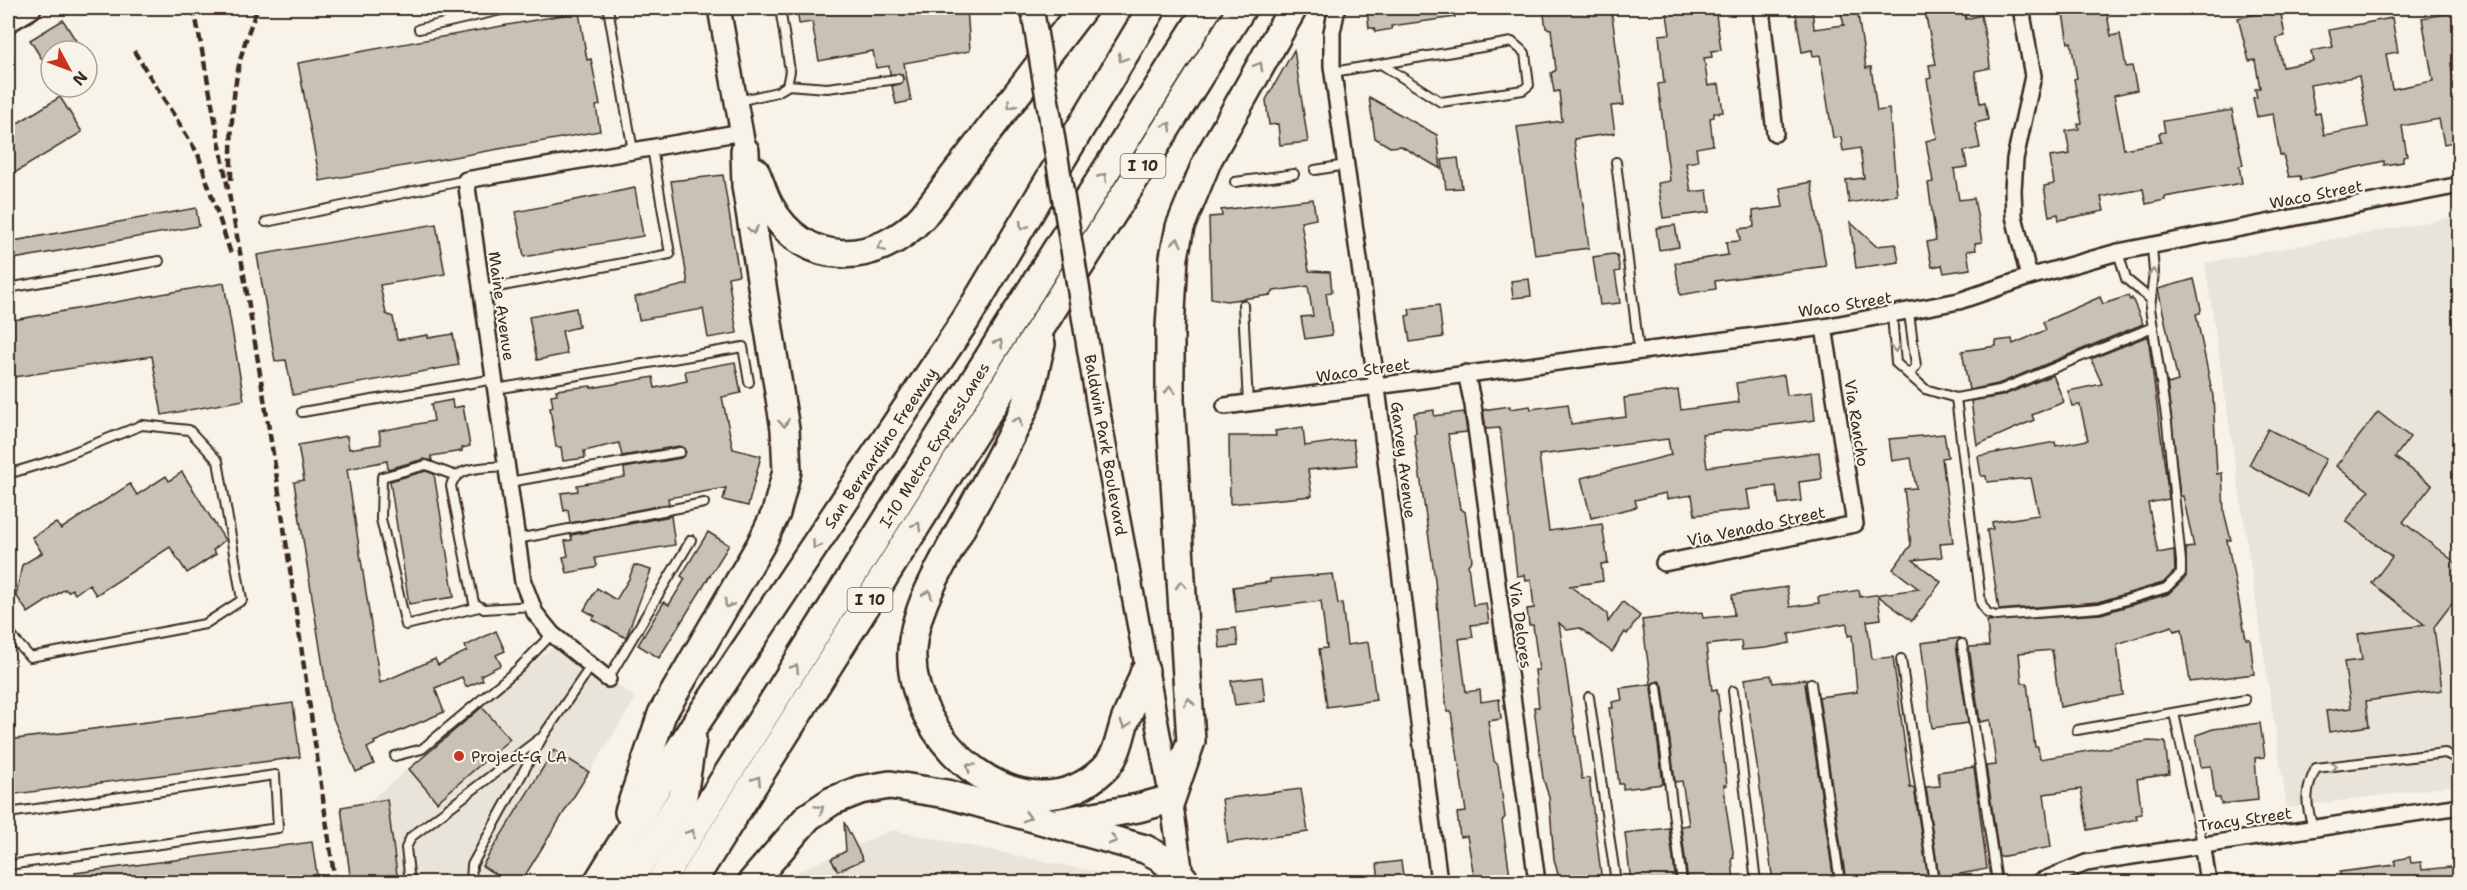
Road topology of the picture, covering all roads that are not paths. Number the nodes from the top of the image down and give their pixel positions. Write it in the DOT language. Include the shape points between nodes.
graph roads {
  1 [pos="30,8"];
  2 [pos="510,8"];
  3 [pos="608,8"];
  4 [pos="719,8"];
  5 [pos="780,8"];
  6 [pos="1083,8"];
  7 [pos="1152,8"];
  8 [pos="1208,8"];
  9 [pos="1242,8"];
  10 [pos="1293,8"];
  11 [pos="1337,8"];
  12 [pos="1761,8"];
  13 [pos="2020,8"];
  14 [pos="1033,10"];
  15 [pos="8,21"];
  16 [pos="419,29"];
  17 [pos="1381,64"];
  18 [pos="1333,72"];
  19 [pos="898,79"];
  20 [pos="787,85"];
  21 [pos="736,101"];
  22 [pos="1774,134"];
  23 [pos="743,141"];
  24 [pos="652,148"];
  25 [pos="633,151"];
  26 [pos="1616,162"];
  27 [pos="1346,165"];
  28 [pos="1315,170"];
  29 [pos="1294,174"];
  30 [pos="466,180"];
  31 [pos="1235,182"];
  32 [pos="2460,184"];
  33 [pos="266,222"];
  34 [pos="2152,247"];
  35 [pos="2118,252"];
  36 [pos="159,261"];
  37 [pos="2029,277"];
  38 [pos="8,288"];
  39 [pos="482,290"];
  40 [pos="2149,298"];
  41 [pos="1243,305"];
  42 [pos="1909,313"];
  43 [pos="1892,315"];
  44 [pos="1048,318"];
  45 [pos="1824,327"];
  46 [pos="2153,327"];
  47 [pos="1640,351"];
  48 [pos="1466,374"];
  49 [pos="1910,374"];
  50 [pos="749,382"];
  51 [pos="495,384"];
  52 [pos="1377,388"];
  53 [pos="1956,398"];
  54 [pos="1248,404"];
  55 [pos="1225,406"];
  56 [pos="302,412"];
  57 [pos="680,452"];
  58 [pos="8,474"];
  59 [pos="508,474"];
  60 [pos="456,476"];
  61 [pos="704,503"];
  62 [pos="1855,524"];
  63 [pos="517,540"];
  64 [pos="691,540"];
  65 [pos="1664,563"];
  66 [pos="532,606"];
  67 [pos="479,607"];
  68 [pos="8,623"];
  69 [pos="552,634"];
  70 [pos="1962,644"];
  71 [pos="1901,659"];
  72 [pos="591,666"];
  73 [pos="1145,671"];
  74 [pos="608,680"];
  75 [pos="1811,683"];
  76 [pos="1657,687"];
  77 [pos="1733,691"];
  78 [pos="1589,697"];
  79 [pos="2246,700"];
  80 [pos="2174,713"];
  81 [pos="694,726"];
  82 [pos="2077,730"];
  83 [pos="543,736"];
  84 [pos="395,756"];
  85 [pos="2460,760"];
  86 [pos="1171,799"];
  87 [pos="2460,806"];
  88 [pos="8,813"];
  89 [pos="1056,823"];
  90 [pos="2313,827"];
  91 [pos="2202,843"];
  92 [pos="613,860"];
  93 [pos="8,865"];
  94 [pos="1183,880"];
  95 [pos="410,882"];
  96 [pos="471,882"];
  97 [pos="598,882"];
  98 [pos="628,882"];
  99 [pos="660,882"];
  100 [pos="692,882"];
  101 [pos="752,882"];
  102 [pos="1439,882"];
  103 [pos="1537,882"];
  104 [pos="1616,882"];
  105 [pos="1682,882"];
  106 [pos="1756,882"];
  107 [pos="1840,882"];
  108 [pos="1934,882"];
  109 [pos="1997,882"];
  110 [pos="2039,882"];
  111 [pos="2208,882"];
  1 -- 15 [label="main road"];
  2 -- 16 [label="lane"];
  3 -- 25 [label="lane"];
  4 -- 21 [label="main road"];
  5 -- 20 [label="lane" via="790,71"];
  6 -- 23 [label="highway, one-way" via="923,216 907,234 886,246 864,254 832,253 790,231 769,206"];
  7 -- 81 [label="highway, San Bernardino Freeway, one-way" via="965,321"];
  99 -- 8 [label="highway, I-10 Metro ExpressLanes, one-way"];
  44 -- 9 [label="highway, I 10, one-way"];
  86 -- 10 [label="highway, one-way" via="1191,741 1170,400 1174,257 1180,227 1208,159"];
  11 -- 18 [label="street, Garvey Avenue" via="1332,32"];
  12 -- 22 [label="street"];
  13 -- 37 [label="street" via="2033,76 2015,159 2013,190 2014,216"];
  14 -- 73 [label="main road, Baldwin Park Boulevard, bridge"];
  17 -- 17 [label="lane" via="1441,102 1523,90 1529,85 1525,53 1512,42"];
  17 -- 18 [label="lane"];
  18 -- 27 [label="street, Garvey Avenue"];
  19 -- 20 [label="lane" via="827,88"];
  20 -- 21 [label="lane" via="777,92"];
  21 -- 23 [label="main road"];
  23 -- 24 [label="street"];
  23 -- 92 [label="highway, one-way" via="746,186 785,429 787,471 776,513 761,544 662,714"];
  24 -- 25 [label="street"];
  24 -- 39 [label="lane" via="670,254"];
  25 -- 30 [label="street"];
  26 -- 47 [label="lane"];
  27 -- 28 [label="lane"];
  27 -- 52 [label="street, Garvey Avenue"];
  29 -- 31 [label="lane"];
  30 -- 33 [label="lane"];
  30 -- 39 [label="street, Maine Avenue"];
  32 -- 34 [label="street, Waco Street"];
  34 -- 35 [label="street, Waco Street"];
  40 -- 34 [label="lane, one-way" via="2154,272"];
  35 -- 37 [label="street, Waco Street"];
  35 -- 40 [label="lane" via="2126,279"];
  36 -- 38 [label="lane"];
  37 -- 42 [label="street, Waco Street"];
  39 -- 51 [label="street, Maine Avenue"];
  40 -- 46 [label="lane"];
  41 -- 54 [label="lane"];
  42 -- 43 [label="street, Waco Street"];
  42 -- 49 [label="lane" via="1916,366"];
  43 -- 45 [label="street, Waco Street"];
  43 -- 49 [label="lane, one-way" via="1896,363"];
  73 -- 44 [label="highway, one-way" via="1121,742 1103,770 1068,789 1034,794 1006,787 974,772 952,753 934,731 915,681 912,651 916,625 931,586 1023,411"];
  100 -- 44 [label="highway, I 10, one-way"];
  45 -- 47 [label="street, Waco Street"];
  45 -- 62 [label="street, Via Rancho"];
  46 -- 53 [label="lane" via="2000,390"];
  46 -- 53 [label="lane" via="2181,561 2181,573 2166,588 2099,608 1996,616 1987,613 1981,603"];
  47 -- 48 [label="street, Waco Street"];
  48 -- 52 [label="street, Waco Street"];
  48 -- 103 [label="street, Via Delores" via="1475,416"];
  49 -- 53 [label="lane" via="1925,389"];
  50 -- 51 [label="lane" via="743,348"];
  51 -- 56 [label="lane"];
  51 -- 59 [label="street, Maine Avenue"];
  52 -- 54 [label="street, Waco Street"];
  52 -- 102 [label="street, Garvey Avenue"];
  54 -- 55 [label="street, Waco Street"];
  57 -- 59 [label="lane"];
  58 -- 68 [label="lane" via="142,425 189,430 218,461 242,600 205,624 30,657 12,637"];
  59 -- 60 [label="lane" via="460,472"];
  59 -- 63 [label="street, Maine Avenue"];
  60 -- 67 [label="lane" via="450,486 474,603"];
  60 -- 67 [label="lane" via="426,465 382,477 381,519 406,625"];
  61 -- 63 [label="lane"];
  62 -- 65 [label="street, Via Venado Street"];
  63 -- 66 [label="street, Maine Avenue" via="523,582"];
  64 -- 74 [label="lane"];
  66 -- 67 [label="lane"];
  66 -- 69 [label="street, Maine Avenue"];
  69 -- 72 [label="street, Maine Avenue"];
  69 -- 84 [label="lane" via="518,669 422,749"];
  70 -- 109 [label="lane"];
  71 -- 108 [label="lane"];
  72 -- 74 [label="street, Maine Avenue"];
  72 -- 83 [label="lane"];
  73 -- 86 [label="main road, Baldwin Park Boulevard"];
  75 -- 107 [label="lane"];
  76 -- 105 [label="lane"];
  77 -- 106 [label="lane"];
  78 -- 104 [label="lane"];
  79 -- 80 [label="lane"];
  80 -- 82 [label="lane"];
  80 -- 91 [label="lane"];
  81 -- 92 [label="highway, San Bernardino Freeway"];
  81 -- 98 [label="highway" via="683,795"];
  83 -- 95 [label="lane" via="411,837 405,848"];
  83 -- 96 [label="lane" via="472,865"];
  90 -- 85 [label="lane, one-way" via="2306,806 2306,789 2316,768 2445,753"];
  86 -- 89 [label="highway"];
  86 -- 94 [label="main road, Baldwin Park Boulevard"];
  87 -- 90 [label="street, Tracy Street"];
  88 -- 93 [label="lane" via="275,775 278,828"];
  89 -- 94 [label="highway, one-way" via="1145,849 1160,857"];
  101 -- 89 [label="highway, one-way" via="808,817 832,801 860,790 890,785 917,788"];
  90 -- 91 [label="street, Tracy Street"];
  91 -- 110 [label="street, Tracy Street" via="2086,862"];
  91 -- 111 [label="street"];
  92 -- 97 [label="highway, San Bernardino Freeway"];
}
